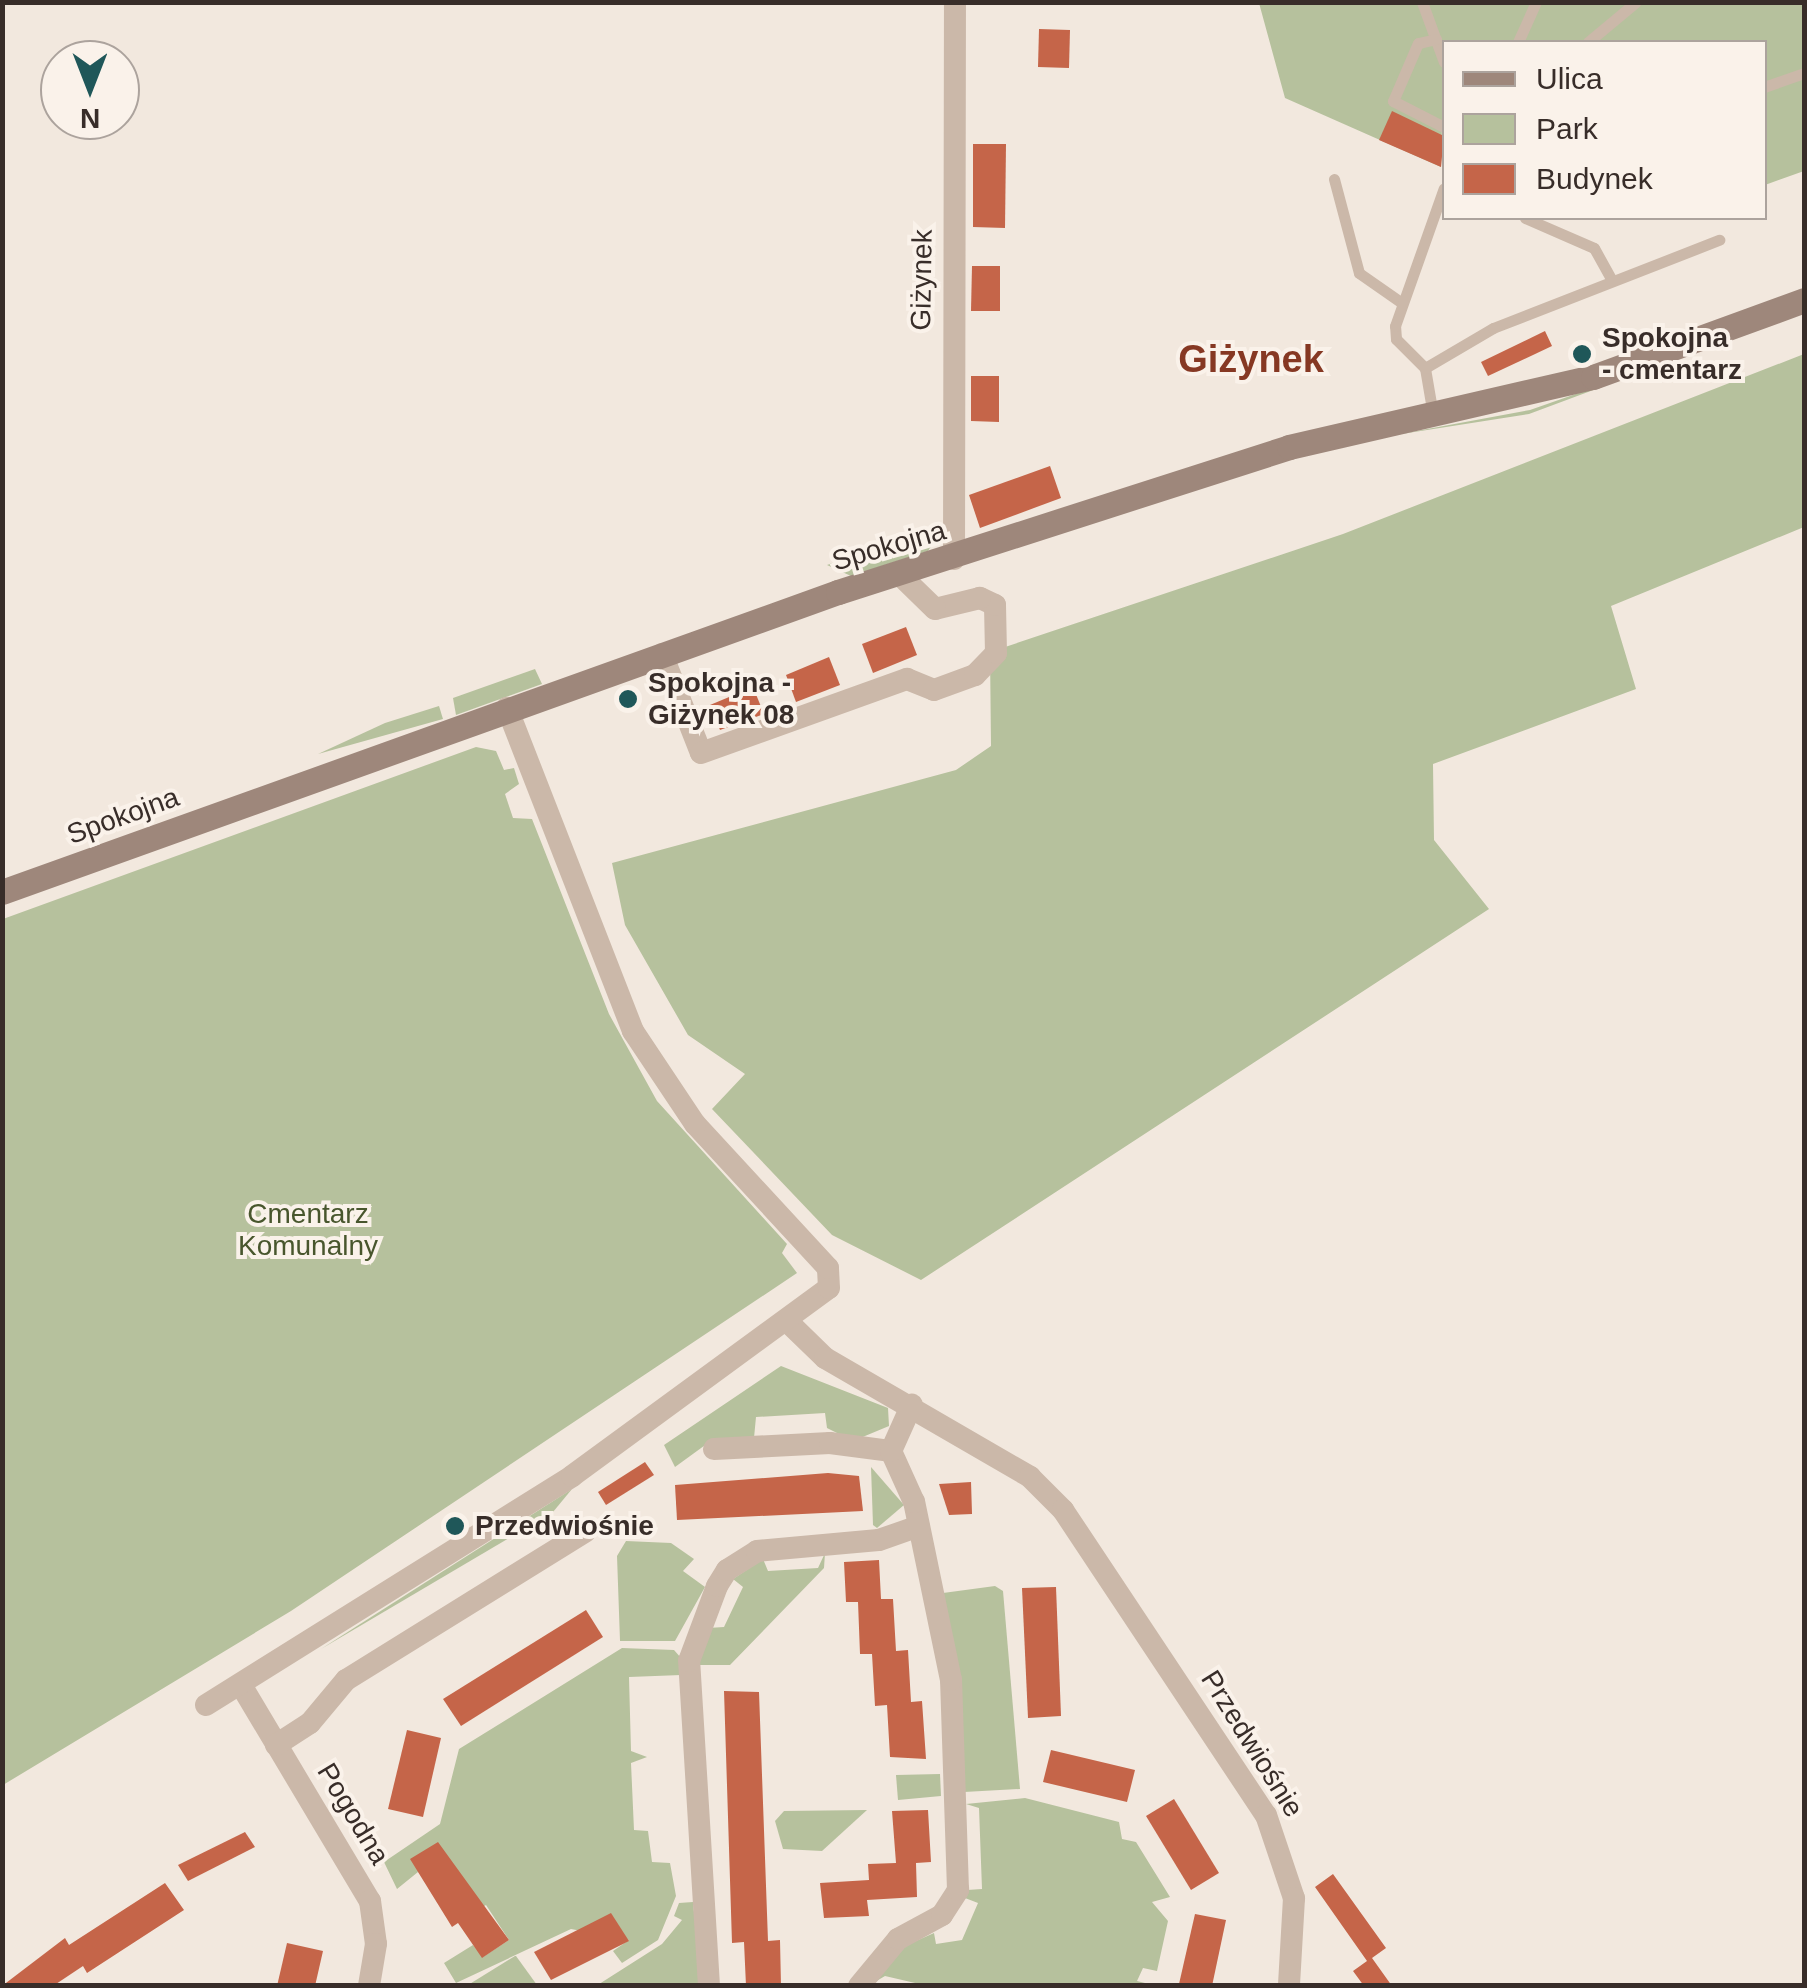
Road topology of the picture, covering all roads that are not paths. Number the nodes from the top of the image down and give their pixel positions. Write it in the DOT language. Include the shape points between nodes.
graph roads {
  1 [pos="955,2"];
  2 [pos="1422,2"];
  3 [pos="1536,2"];
  4 [pos="1636,2"];
  5 [pos="1436,39"];
  6 [pos="1519,40"];
  7 [pos="1590,40"];
  8 [pos="1442,56"];
  9 [pos="1804,72"];
  10 [pos="1767,86"];
  11 [pos="1442,126"];
  12 [pos="1334,180"];
  13 [pos="1442,193"];
  14 [pos="1530,220"];
  15 [pos="1719,240"];
  16 [pos="1610,277"];
  17 [pos="1804,300"];
  18 [pos="1399,301"];
  19 [pos="1425,368"];
  20 [pos="1433,415"];
  21 [pos="954,559"];
  22 [pos="899,574"];
  23 [pos="662,654"];
  24 [pos="507,708"];
  25 [pos="2,892"];
  26 [pos="790,1324"];
  27 [pos="912,1404"];
  28 [pos="714,1449"];
  29 [pos="891,1451"];
  30 [pos="920,1526"];
  31 [pos="585,1532"];
  32 [pos="241,1685"];
  33 [pos="206,1705"];
  34 [pos="276,1745"];
  35 [pos="369,1986"];
  36 [pos="708,1986"];
  37 [pos="859,1986"];
  38 [pos="1289,1986"];
  1 -- 21 [label="street, Giżynek"];
  2 -- 5 [label="lane"];
  3 -- 6 [label="lane"];
  4 -- 7 [label="lane"];
  5 -- 8 [label="lane"];
  5 -- 11 [label="lane" via="1418,43 1393,101"];
  9 -- 10 [label="lane"];
  12 -- 18 [label="lane" via="1359,273"];
  13 -- 18 [label="lane"];
  14 -- 16 [label="lane" via="1594,248"];
  15 -- 16 [label="lane"];
  16 -- 19 [label="lane" via="1493,328"];
  17 -- 20 [label="street, Spokojna" via="1594,377"];
  18 -- 19 [label="lane" via="1396,339"];
  19 -- 20 [label="lane"];
  20 -- 21 [label="street, Spokojna" via="1289,446"];
  21 -- 22 [label="street, Spokojna"];
  22 -- 23 [label="street, Spokojna"];
  22 -- 23 [label="street" via="935,609 980,598 995,605 996,653 975,674 934,690 907,679 701,754"];
  23 -- 24 [label="street, Spokojna"];
  24 -- 25 [label="street, Spokojna"];
  24 -- 26 [label="street" via="633,1031 695,1124 828,1268 822,1299"];
  26 -- 27 [label="street, Przedwiośnie" via="825,1358"];
  26 -- 32 [label="street" via="572,1476"];
  27 -- 29 [label="street"];
  27 -- 38 [label="street, Przedwiośnie" via="1030,1476 1063,1510 1266,1815 1297,1920"];
  28 -- 29 [label="street" via="830,1443"];
  29 -- 30 [label="street"];
  30 -- 36 [label="street" via="879,1540 757,1551 727,1570 717,1586 689,1661"];
  30 -- 37 [label="street" via="951,1680 958,1890 942,1914 898,1940"];
  31 -- 34 [label="street" via="346,1680 310,1723"];
  32 -- 33 [label="street"];
  32 -- 34 [label="street, Pogodna"];
  34 -- 35 [label="street, Pogodna" via="370,1901 376,1944"];
}
